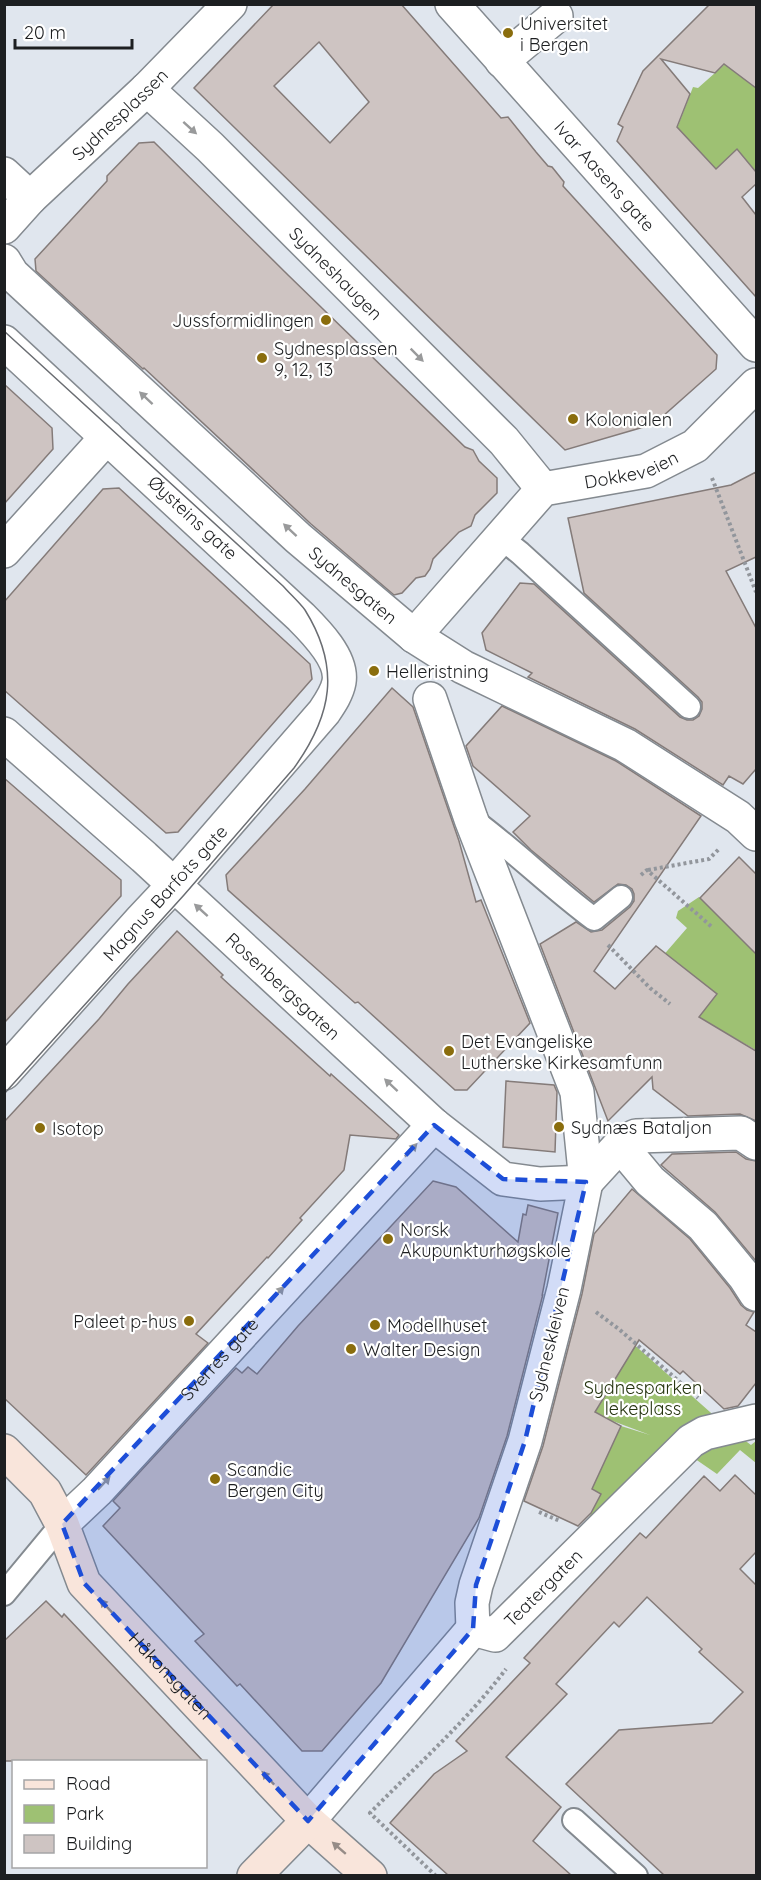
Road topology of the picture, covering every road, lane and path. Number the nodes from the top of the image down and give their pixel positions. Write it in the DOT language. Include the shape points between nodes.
graph roads {
  1 [pos="230,4"];
  2 [pos="452,4"];
  3 [pos="556,16"];
  4 [pos="502,61"];
  5 [pos="147,89"];
  6 [pos="4,174"];
  7 [pos="30,198"];
  8 [pos="4,227"];
  9 [pos="4,261"];
  10 [pos="4,342"];
  11 [pos="756,345"];
  12 [pos="756,385"];
  13 [pos="107,437"];
  14 [pos="695,446"];
  15 [pos="543,489"];
  16 [pos="501,538"];
  17 [pos="4,551"];
  18 [pos="756,592"];
  19 [pos="414,636"];
  20 [pos="430,699"];
  21 [pos="689,707"];
  22 [pos="324,712"];
  23 [pos="4,734"];
  24 [pos="471,819"];
  25 [pos="756,834"];
  26 [pos="722,846"];
  27 [pos="647,870"];
  28 [pos="639,877"];
  29 [pos="174,885"];
  30 [pos="621,897"];
  31 [pos="594,919"];
  32 [pos="713,928"];
  33 [pos="670,1004"];
  34 [pos="4,1073"];
  35 [pos="434,1125"];
  36 [pos="756,1143"];
  37 [pos="620,1145"];
  38 [pos="586,1182"];
  39 [pos="564,1289"];
  40 [pos="756,1294"];
  41 [pos="744,1424"];
  42 [pos="4,1451"];
  43 [pos="506,1497"];
  44 [pos="62,1524"];
  45 [pos="591,1540"];
  46 [pos="4,1594"];
  47 [pos="473,1629"];
  48 [pos="370,1813"];
  49 [pos="574,1820"];
  50 [pos="308,1821"];
  51 [pos="254,1875"];
  52 [pos="370,1875"];
  53 [pos="436,1875"];
  54 [pos="636,1875"];
  1 -- 5 [label="street, Sydnesplassen"];
  2 -- 4 [label="street, Ivar Aasens gate"];
  3 -- 4 [label="street"];
  4 -- 11 [label="street, Ivar Aasens gate"];
  5 -- 7 [label="street, Sydnesplassen"];
  5 -- 15 [label="street, Sydneshaugen, one-way" via="504,441"];
  6 -- 7 [label="street"];
  7 -- 8 [label="street"];
  19 -- 9 [label="street, Sydnesgaten, one-way" via="298,538 12,274"];
  10 -- 13 [label="street, Øysteins gate"];
  12 -- 14 [label="street, Dokkeveien"];
  13 -- 17 [label="street"];
  13 -- 22 [label="street, Øysteins gate" via="317,634 331,653 339,681"];
  14 -- 15 [label="street, Dokkeveien" via="646,471"];
  14 -- 18 [label="path" via="717,489"];
  15 -- 16 [label="street"];
  16 -- 19 [label="street"];
  16 -- 21 [label="lane"];
  19 -- 25 [label="street, Sydnesgaten" via="463,667 626,745 738,817"];
  20 -- 24 [label="street, Sydneskleiven"];
  22 -- 29 [label="street, Magnus Barfots gate"];
  23 -- 29 [label="street, Rosenbergsgaten"];
  24 -- 31 [label="lane"];
  24 -- 38 [label="street, Sydneskleiven" via="577,1092"];
  26 -- 27 [label="path" via="709,859"];
  27 -- 28 [label="path"];
  27 -- 32 [label="path"];
  29 -- 34 [label="street, Magnus Barfots gate"];
  35 -- 29 [label="street, Rosenbergsgaten, one-way"];
  30 -- 31 [label="lane"];
  31 -- 33 [label="path" via="596,932"];
  35 -- 38 [label="street, Rosenbergsgaten" via="503,1179 540,1184"];
  44 -- 35 [label="street, Sverres gate, one-way" via="97,1491"];
  36 -- 37 [label="street" via="741,1133 636,1136"];
  37 -- 38 [label="street"];
  37 -- 40 [label="street" via="650,1181 703,1226"];
  38 -- 39 [label="street, Sydneskleiven"];
  39 -- 41 [label="path"];
  39 -- 43 [label="street, Sydneskleiven" via="525,1441"];
  41 -- 45 [label="street, Teatergaten" via="705,1433 691,1441"];
  42 -- 44 [label="main road, Håkonsgaten" via="45,1492"];
  43 -- 45 [label="path" via="582,1532"];
  43 -- 47 [label="street, Sydneskleiven" via="476,1585"];
  44 -- 46 [label="lane, Sverres gate"];
  50 -- 44 [label="main road, Håkonsgaten, one-way" via="84,1583"];
  45 -- 47 [label="street, Teatergaten" via="495,1635"];
  47 -- 50 [label="street"];
  48 -- 53 [label="path"];
  49 -- 54 [label="lane"];
  50 -- 51 [label="main road"];
  52 -- 50 [label="main road, Håkonsgaten, one-way"];
}
